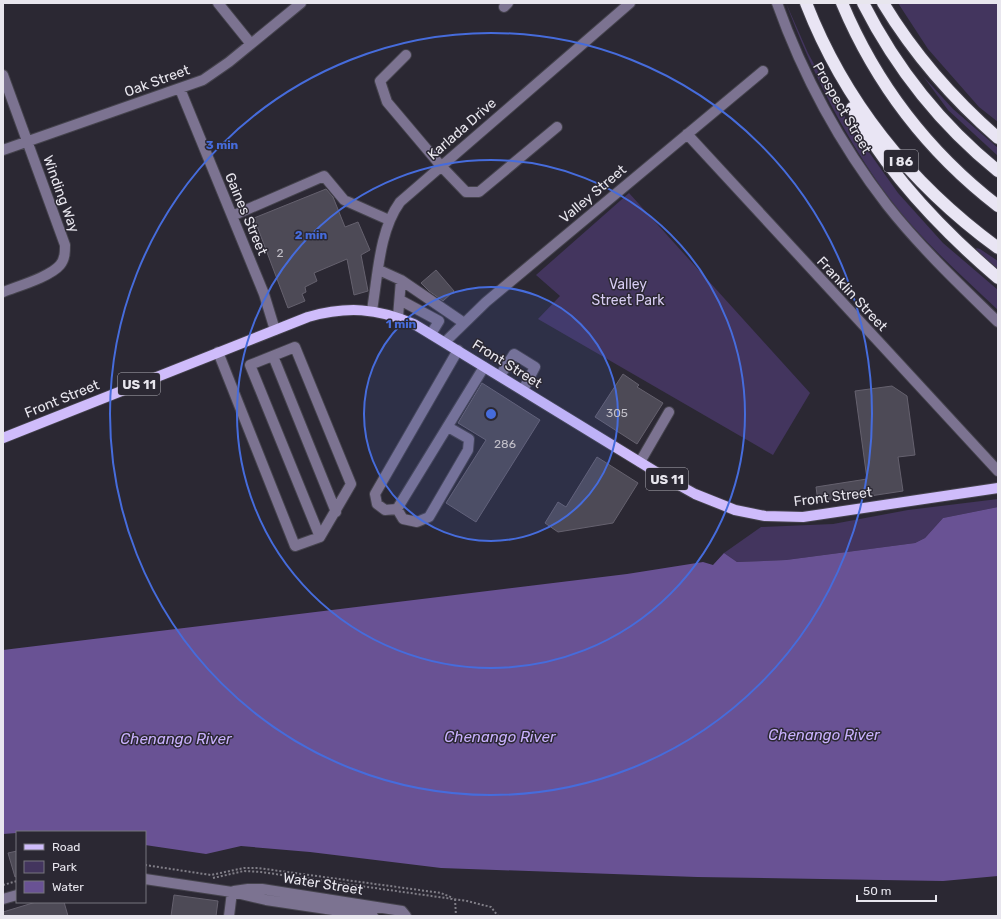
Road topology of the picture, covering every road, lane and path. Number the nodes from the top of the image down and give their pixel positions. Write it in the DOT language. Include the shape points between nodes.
graph roads {
  1 [pos="218,3"];
  2 [pos="301,3"];
  3 [pos="630,3"];
  4 [pos="777,3"];
  5 [pos="806,3"];
  6 [pos="842,3"];
  7 [pos="863,3"];
  8 [pos="883,3"];
  9 [pos="251,44"];
  10 [pos="828,54"];
  11 [pos="406,55"];
  12 [pos="763,71"];
  13 [pos="3,75"];
  14 [pos="180,88"];
  15 [pos="557,127"];
  16 [pos="687,134"];
  17 [pos="998,138"];
  18 [pos="27,141"];
  19 [pos="3,150"];
  20 [pos="441,166"];
  21 [pos="998,171"];
  22 [pos="998,206"];
  23 [pos="232,216"];
  24 [pos="388,220"];
  25 [pos="998,248"];
  26 [pos="379,270"];
  27 [pos="998,278"];
  28 [pos="401,280"];
  29 [pos="3,292"];
  30 [pos="400,300"];
  31 [pos="372,310"];
  32 [pos="444,310"];
  33 [pos="398,317"];
  34 [pos="438,321"];
  35 [pos="998,322"];
  36 [pos="464,324"];
  37 [pos="275,330"];
  38 [pos="431,334"];
  39 [pos="445,342"];
  40 [pos="458,350"];
  41 [pos="218,352"];
  42 [pos="273,356"];
  43 [pos="484,367"];
  44 [pos="500,376"];
  45 [pos="523,390"];
  46 [pos="669,412"];
  47 [pos="448,427"];
  48 [pos="3,438"];
  49 [pos="640,462"];
  50 [pos="998,471"];
  51 [pos="998,488"];
  52 [pos="397,509"];
  53 [pos="336,512"];
  54 [pos="320,538"];
  55 [pos="146,865"];
  56 [pos="146,869"];
  57 [pos="176,874"];
  58 [pos="146,879"];
  59 [pos="209,879"];
  60 [pos="16,881"];
  61 [pos="3,885"];
  62 [pos="232,892"];
  63 [pos="16,895"];
  64 [pos="3,899"];
  65 [pos="456,899"];
  66 [pos="229,916"];
  67 [pos="373,916"];
  68 [pos="406,916"];
  69 [pos="456,916"];
  70 [pos="498,916"];
  1 -- 9 [label="street"];
  2 -- 9 [label="street, Oak Street"];
  3 -- 20 [label="street, Karlada Drive"];
  4 -- 35 [label="street, Prospect Street" via="812,88 856,161 919,242"];
  5 -- 10 [label="highway, I 86"];
  6 -- 22 [label="highway" via="868,58 901,109 944,160"];
  7 -- 21 [label="highway" via="881,37 920,93 964,142"];
  8 -- 17 [label="highway" via="906,39 938,79"];
  9 -- 14 [label="street, Oak Street" via="203,80"];
  10 -- 25 [label="highway, I 86" via="869,120 908,168 951,212"];
  10 -- 27 [label="highway" via="850,105 883,156 937,220"];
  11 -- 20 [label="street" via="380,81 387,102"];
  12 -- 16 [label="street, Valley Street"];
  13 -- 18 [label="street, Winding Way"];
  14 -- 18 [label="street, Oak Street"];
  14 -- 23 [label="street, Gaines Street"];
  15 -- 20 [label="street" via="479,192 466,192"];
  16 -- 36 [label="street, Valley Street" via="492,297"];
  16 -- 50 [label="street, Franklin Street"];
  18 -- 19 [label="street, Oak Street"];
  18 -- 29 [label="street, Winding Way" via="65,245 65,256 60,266 49,273"];
  20 -- 24 [label="street, Karlada Drive" via="400,202"];
  23 -- 24 [label="street" via="324,176 344,200"];
  23 -- 37 [label="street, Gaines Street" via="264,294"];
  24 -- 26 [label="street, Karlada Drive"];
  26 -- 28 [label="street"];
  26 -- 31 [label="street, Karlada Drive"];
  28 -- 30 [label="street"];
  28 -- 32 [label="street"];
  30 -- 33 [label="street"];
  30 -- 34 [label="street"];
  31 -- 33 [label="main road, Front Street / US 11"];
  31 -- 37 [label="main road, Front Street / US 11" via="323,313"];
  32 -- 34 [label="street"];
  32 -- 36 [label="street"];
  33 -- 38 [label="main road, Front Street / US 11"];
  34 -- 38 [label="street"];
  36 -- 39 [label="street, Valley Street"];
  37 -- 41 [label="main road, Front Street / US 11"];
  38 -- 39 [label="main road, Front Street / US 11"];
  39 -- 40 [label="main road, Front Street / US 11"];
  40 -- 43 [label="main road, Front Street / US 11"];
  40 -- 52 [label="street" via="375,494 377,504 385,510"];
  41 -- 48 [label="main road, Front Street / US 11"];
  41 -- 54 [label="street" via="295,546"];
  42 -- 53 [label="street"];
  42 -- 53 [label="street" via="295,347 351,484"];
  42 -- 54 [label="street" via="250,365"];
  43 -- 44 [label="main road, Front Street / US 11"];
  43 -- 47 [label="street"];
  44 -- 45 [label="main road, Front Street / US 11"];
  44 -- 45 [label="street" via="514,354 535,367"];
  45 -- 49 [label="main road, Front Street / US 11"];
  46 -- 49 [label="street"];
  47 -- 52 [label="street"];
  47 -- 52 [label="street" via="469,439 468,450 429,517 417,522 403,519"];
  49 -- 51 [label="main road, Front Street / US 11" via="695,494 735,510 765,516 803,517"];
  53 -- 54 [label="street"];
  55 -- 65 [label="path" via="211,875 244,868 258,868 441,893"];
  56 -- 57 [label="path"];
  58 -- 62 [label="street, Water Street"];
  59 -- 65 [label="path" via="251,871"];
  60 -- 61 [label="path"];
  62 -- 66 [label="street"];
  62 -- 67 [label="street, Water Street" via="266,900"];
  62 -- 68 [label="street, Water Street" via="262,889 402,911"];
  63 -- 64 [label="street"];
  65 -- 69 [label="path"];
  65 -- 70 [label="path" via="487,905"];
}
